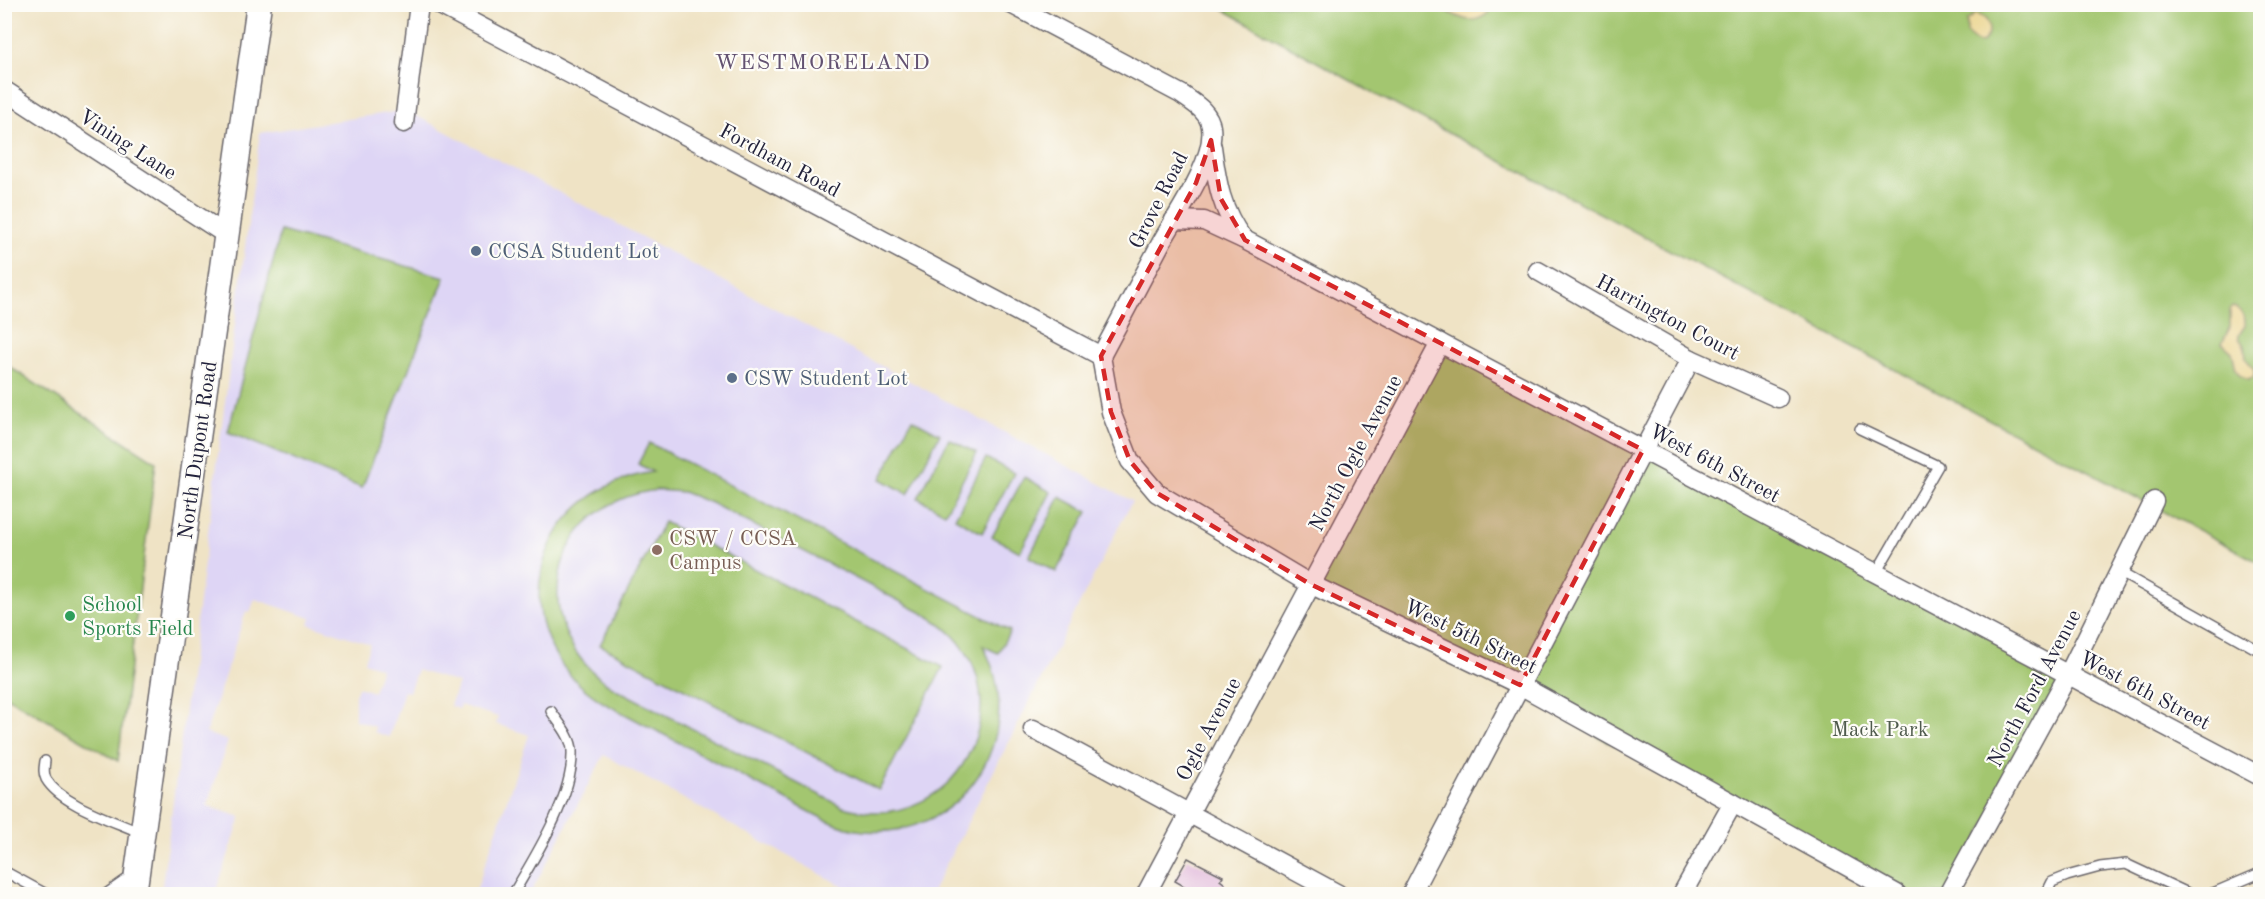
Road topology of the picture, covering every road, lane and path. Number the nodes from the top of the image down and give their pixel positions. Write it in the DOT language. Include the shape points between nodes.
graph roads {
  1 [pos="259,4"];
  2 [pos="419,4"];
  3 [pos="438,4"];
  4 [pos="1011,4"];
  5 [pos="4,90"];
  6 [pos="404,123"];
  7 [pos="1211,140"];
  8 [pos="1174,220"];
  9 [pos="228,236"];
  10 [pos="1245,240"];
  11 [pos="1538,271"];
  12 [pos="1440,343"];
  13 [pos="1101,356"];
  14 [pos="1691,359"];
  15 [pos="1778,398"];
  16 [pos="1860,429"];
  17 [pos="1643,450"];
  18 [pos="2154,501"];
  19 [pos="2119,572"];
  20 [pos="1876,573"];
  21 [pos="1310,584"];
  22 [pos="2260,651"];
  23 [pos="2068,675"];
  24 [pos="1521,685"];
  25 [pos="551,711"];
  26 [pos="1033,729"];
  27 [pos="45,761"];
  28 [pos="2260,776"];
  29 [pos="1733,803"];
  30 [pos="1190,813"];
  31 [pos="143,834"];
  32 [pos="4,871"];
  33 [pos="2260,873"];
  34 [pos="136,883"];
  35 [pos="46,894"];
  36 [pos="106,894"];
  37 [pos="513,894"];
  38 [pos="1146,894"];
  39 [pos="1338,894"];
  40 [pos="1412,894"];
  41 [pos="1682,894"];
  42 [pos="1897,894"];
  43 [pos="1948,894"];
  44 [pos="2046,894"];
  45 [pos="2190,894"];
  46 [pos="2204,894"];
  1 -- 9 [label="main road, North Dupont Road"];
  2 -- 6 [label="street"];
  3 -- 13 [label="street, Fordham Road"];
  4 -- 7 [label="street, Grove Road" via="1182,94 1203,110 1211,127"];
  5 -- 9 [label="street, Vining Lane"];
  7 -- 8 [label="street, Grove Road" via="1196,183"];
  7 -- 10 [label="street, West 6th Street" via="1221,199 1231,223"];
  8 -- 10 [label="street" via="1204,221"];
  8 -- 13 [label="street, Grove Road"];
  9 -- 31 [label="main road, North Dupont Road"];
  10 -- 12 [label="street, West 6th Street"];
  11 -- 14 [label="street, Harrington Court"];
  12 -- 17 [label="street, West 6th Street"];
  12 -- 21 [label="street, North Ogle Avenue"];
  13 -- 21 [label="street, West 5th Street" via="1111,412 1130,461 1157,493"];
  14 -- 15 [label="street, Harrington Court"];
  14 -- 17 [label="street"];
  16 -- 20 [label="lane" via="1938,466"];
  17 -- 20 [label="street, West 6th Street"];
  17 -- 24 [label="street"];
  18 -- 19 [label="street, North Ford Avenue"];
  19 -- 22 [label="lane"];
  19 -- 23 [label="street, North Ford Avenue"];
  20 -- 23 [label="street, West 6th Street"];
  21 -- 24 [label="street, West 5th Street"];
  21 -- 30 [label="street, Ogle Avenue"];
  23 -- 28 [label="street, West 6th Street"];
  23 -- 43 [label="street, North Ford Avenue"];
  24 -- 29 [label="street, West 5th Street"];
  24 -- 40 [label="street"];
  25 -- 37 [label="lane" via="572,750 568,778 540,849"];
  26 -- 30 [label="street"];
  27 -- 31 [label="lane" via="46,779 68,800"];
  29 -- 41 [label="street"];
  29 -- 42 [label="street, West 5th Street"];
  30 -- 38 [label="street, Ogle Avenue"];
  30 -- 39 [label="street"];
  31 -- 34 [label="main road, North Dupont Road"];
  32 -- 35 [label="lane"];
  33 -- 46 [label="lane"];
  34 -- 36 [label="lane"];
  44 -- 45 [label="lane" via="2052,882 2067,876 2126,864"];
}
